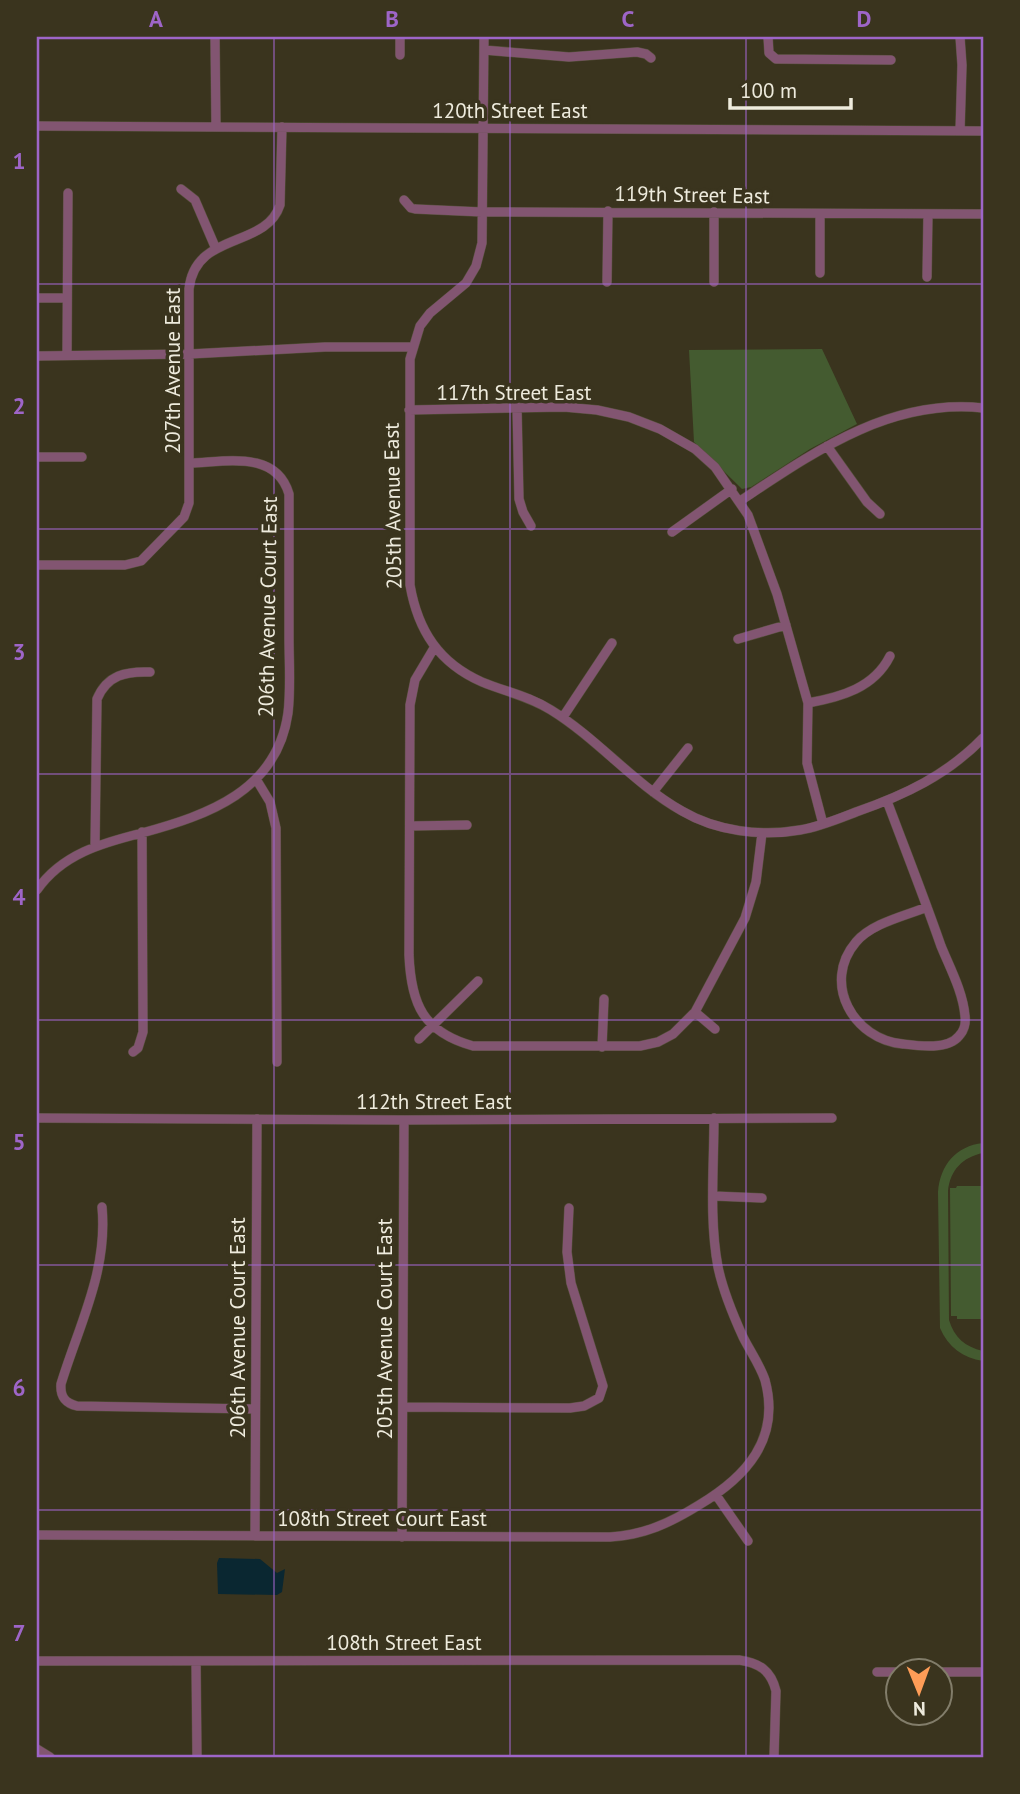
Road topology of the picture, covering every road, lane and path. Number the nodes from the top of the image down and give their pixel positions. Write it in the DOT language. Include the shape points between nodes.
graph roads {
  1 [pos="215,37"];
  2 [pos="400,37"];
  3 [pos="484,37"];
  4 [pos="768,37"];
  5 [pos="960,37"];
  6 [pos="484,50"];
  7 [pos="401,55"];
  8 [pos="651,58"];
  9 [pos="891,60"];
  10 [pos="37,126"];
  11 [pos="216,127"];
  12 [pos="282,127"];
  13 [pos="484,128"];
  14 [pos="960,131"];
  15 [pos="983,131"];
  16 [pos="181,189"];
  17 [pos="68,193"];
  18 [pos="404,200"];
  19 [pos="608,211"];
  20 [pos="482,212"];
  21 [pos="714,212"];
  22 [pos="820,214"];
  23 [pos="928,214"];
  24 [pos="983,214"];
  25 [pos="216,249"];
  26 [pos="820,273"];
  27 [pos="927,277"];
  28 [pos="607,282"];
  29 [pos="715,282"];
  30 [pos="37,298"];
  31 [pos="66,298"];
  32 [pos="413,347"];
  33 [pos="190,354"];
  34 [pos="67,355"];
  35 [pos="37,356"];
  36 [pos="517,407"];
  37 [pos="983,408"];
  38 [pos="409,410"];
  39 [pos="827,446"];
  40 [pos="37,457"];
  41 [pos="82,457"];
  42 [pos="190,463"];
  43 [pos="732,489"];
  44 [pos="740,501"];
  45 [pos="880,514"];
  46 [pos="531,526"];
  47 [pos="672,532"];
  48 [pos="37,565"];
  49 [pos="786,625"];
  50 [pos="738,639"];
  51 [pos="612,643"];
  52 [pos="434,648"];
  53 [pos="890,656"];
  54 [pos="150,672"];
  55 [pos="808,703"];
  56 [pos="563,718"];
  57 [pos="983,737"];
  58 [pos="688,748"];
  59 [pos="256,779"];
  60 [pos="653,792"];
  61 [pos="887,801"];
  62 [pos="823,824"];
  63 [pos="467,825"];
  64 [pos="410,826"];
  65 [pos="142,832"];
  66 [pos="762,833"];
  67 [pos="95,846"];
  68 [pos="38,885"];
  69 [pos="927,907"];
  70 [pos="478,981"];
  71 [pos="604,999"];
  72 [pos="695,1012"];
  73 [pos="433,1026"];
  74 [pos="715,1029"];
  75 [pos="419,1039"];
  76 [pos="602,1046"];
  77 [pos="133,1052"];
  78 [pos="277,1062"];
  79 [pos="37,1118"];
  80 [pos="714,1118"];
  81 [pos="832,1118"];
  82 [pos="257,1119"];
  83 [pos="404,1120"];
  84 [pos="714,1196"];
  85 [pos="762,1198"];
  86 [pos="102,1207"];
  87 [pos="569,1208"];
  88 [pos="403,1407"];
  89 [pos="255,1409"];
  90 [pos="716,1495"];
  91 [pos="37,1535"];
  92 [pos="255,1536"];
  93 [pos="402,1537"];
  94 [pos="748,1541"];
  95 [pos="37,1661"];
  96 [pos="196,1661"];
  97 [pos="877,1672"];
  98 [pos="884,1672"];
  99 [pos="954,1672"];
  100 [pos="983,1672"];
  101 [pos="37,1749"];
  102 [pos="50,1757"];
  103 [pos="197,1757"];
  104 [pos="774,1757"];
  1 -- 11 [label="street"];
  2 -- 7 [label="street"];
  3 -- 6 [label="street, 205th Avenue East"];
  4 -- 9 [label="street" via="769,53 783,61"];
  5 -- 14 [label="street"];
  6 -- 8 [label="street" via="569,57 637,52"];
  6 -- 13 [label="street, 205th Avenue East"];
  10 -- 11 [label="street, 120th Street East"];
  11 -- 12 [label="street, 120th Street East"];
  12 -- 13 [label="street, 120th Street East"];
  12 -- 25 [label="street, 207th Avenue East" via="278,212 264,226"];
  13 -- 14 [label="street, 120th Street East"];
  13 -- 20 [label="street, 205th Avenue East"];
  14 -- 15 [label="street, 120th Street East"];
  16 -- 25 [label="street" via="195,200"];
  17 -- 31 [label="street"];
  18 -- 20 [label="street, 119th Street East" via="415,209"];
  19 -- 20 [label="street, 119th Street East"];
  19 -- 21 [label="street, 119th Street East"];
  19 -- 28 [label="street"];
  20 -- 32 [label="street, 205th Avenue East" via="476,266 466,283 429,313"];
  21 -- 22 [label="street, 119th Street East"];
  21 -- 29 [label="street"];
  22 -- 23 [label="street, 119th Street East"];
  22 -- 26 [label="street"];
  23 -- 24 [label="street, 119th Street East"];
  23 -- 27 [label="street"];
  25 -- 33 [label="street, 207th Avenue East" via="201,259 191,274"];
  30 -- 31 [label="street"];
  31 -- 34 [label="street"];
  32 -- 33 [label="street"];
  32 -- 38 [label="street, 205th Avenue East"];
  33 -- 34 [label="street"];
  33 -- 42 [label="street, 207th Avenue East"];
  34 -- 35 [label="street"];
  36 -- 38 [label="street, 117th Street East"];
  36 -- 43 [label="street, 117th Street East" via="589,409 645,422 695,449"];
  36 -- 46 [label="street" via="519,499"];
  37 -- 39 [label="street" via="907,412 857,429"];
  38 -- 52 [label="street, 205th Avenue East" via="410,585 413,607"];
  39 -- 44 [label="street"];
  39 -- 45 [label="street"];
  40 -- 41 [label="street"];
  42 -- 48 [label="street, 207th Avenue East" via="184,517 141,561"];
  42 -- 59 [label="street, 206th Avenue Court East" via="256,462 281,477 289,494 288,711 280,740"];
  43 -- 44 [label="street, 117th Street East"];
  43 -- 47 [label="street"];
  44 -- 49 [label="street, 117th Street East" via="761,546"];
  49 -- 50 [label="street"];
  49 -- 55 [label="street, 117th Street East"];
  51 -- 56 [label="street"];
  52 -- 56 [label="street" via="461,671 529,698"];
  52 -- 64 [label="street" via="415,680 410,705"];
  53 -- 55 [label="street" via="865,685"];
  54 -- 67 [label="street" via="115,676 97,699"];
  55 -- 62 [label="street, 117th Street East" via="807,763"];
  56 -- 60 [label="street"];
  57 -- 61 [label="street" via="937,776"];
  58 -- 60 [label="street"];
  59 -- 65 [label="street, 206th Avenue Court East" via="212,810"];
  59 -- 78 [label="street" via="270,802 276,828"];
  60 -- 66 [label="street" via="709,824"];
  61 -- 62 [label="street"];
  61 -- 69 [label="street"];
  62 -- 66 [label="street"];
  63 -- 64 [label="street"];
  64 -- 73 [label="street" via="412,986 416,1003"];
  65 -- 67 [label="street, 206th Avenue Court East"];
  65 -- 77 [label="street" via="143,1032"];
  66 -- 72 [label="street" via="756,882 745,918"];
  67 -- 68 [label="street, 206th Avenue Court East" via="66,861"];
  69 -- 69 [label="street" via="859,939 846,960 844,994 852,1016 877,1038 899,1044 949,1043 959,1037 965,1023"];
  70 -- 73 [label="street"];
  71 -- 76 [label="street"];
  72 -- 74 [label="street"];
  72 -- 76 [label="street" via="657,1042"];
  73 -- 75 [label="street"];
  73 -- 76 [label="street" via="447,1038 473,1046"];
  79 -- 82 [label="street, 112th Street East"];
  80 -- 81 [label="street, 112th Street East"];
  80 -- 83 [label="street, 112th Street East"];
  80 -- 84 [label="street, 108th Street Court East"];
  82 -- 83 [label="street, 112th Street East"];
  82 -- 89 [label="street, 206th Avenue Court East"];
  83 -- 88 [label="street, 205th Avenue Court East"];
  84 -- 85 [label="street"];
  84 -- 90 [label="street, 108th Street Court East" via="723,1288 764,1379 769,1404 766,1429 754,1459"];
  86 -- 89 [label="street" via="99,1269 61,1384 66,1402 77,1406"];
  87 -- 88 [label="street" via="571,1283 603,1386 597,1399 570,1408"];
  88 -- 93 [label="street, 205th Avenue Court East"];
  89 -- 92 [label="street, 206th Avenue Court East"];
  90 -- 93 [label="street, 108th Street Court East" via="666,1524 627,1536"];
  90 -- 94 [label="street"];
  91 -- 92 [label="street, 108th Street Court East"];
  92 -- 93 [label="street, 108th Street Court East"];
  95 -- 96 [label="street, 108th Street East"];
  96 -- 103 [label="street"];
  96 -- 104 [label="street, 108th Street East" via="739,1660 758,1665 773,1680"];
  97 -- 98 [label="street"];
  99 -- 100 [label="street"];
  101 -- 102 [label="street"];
}
